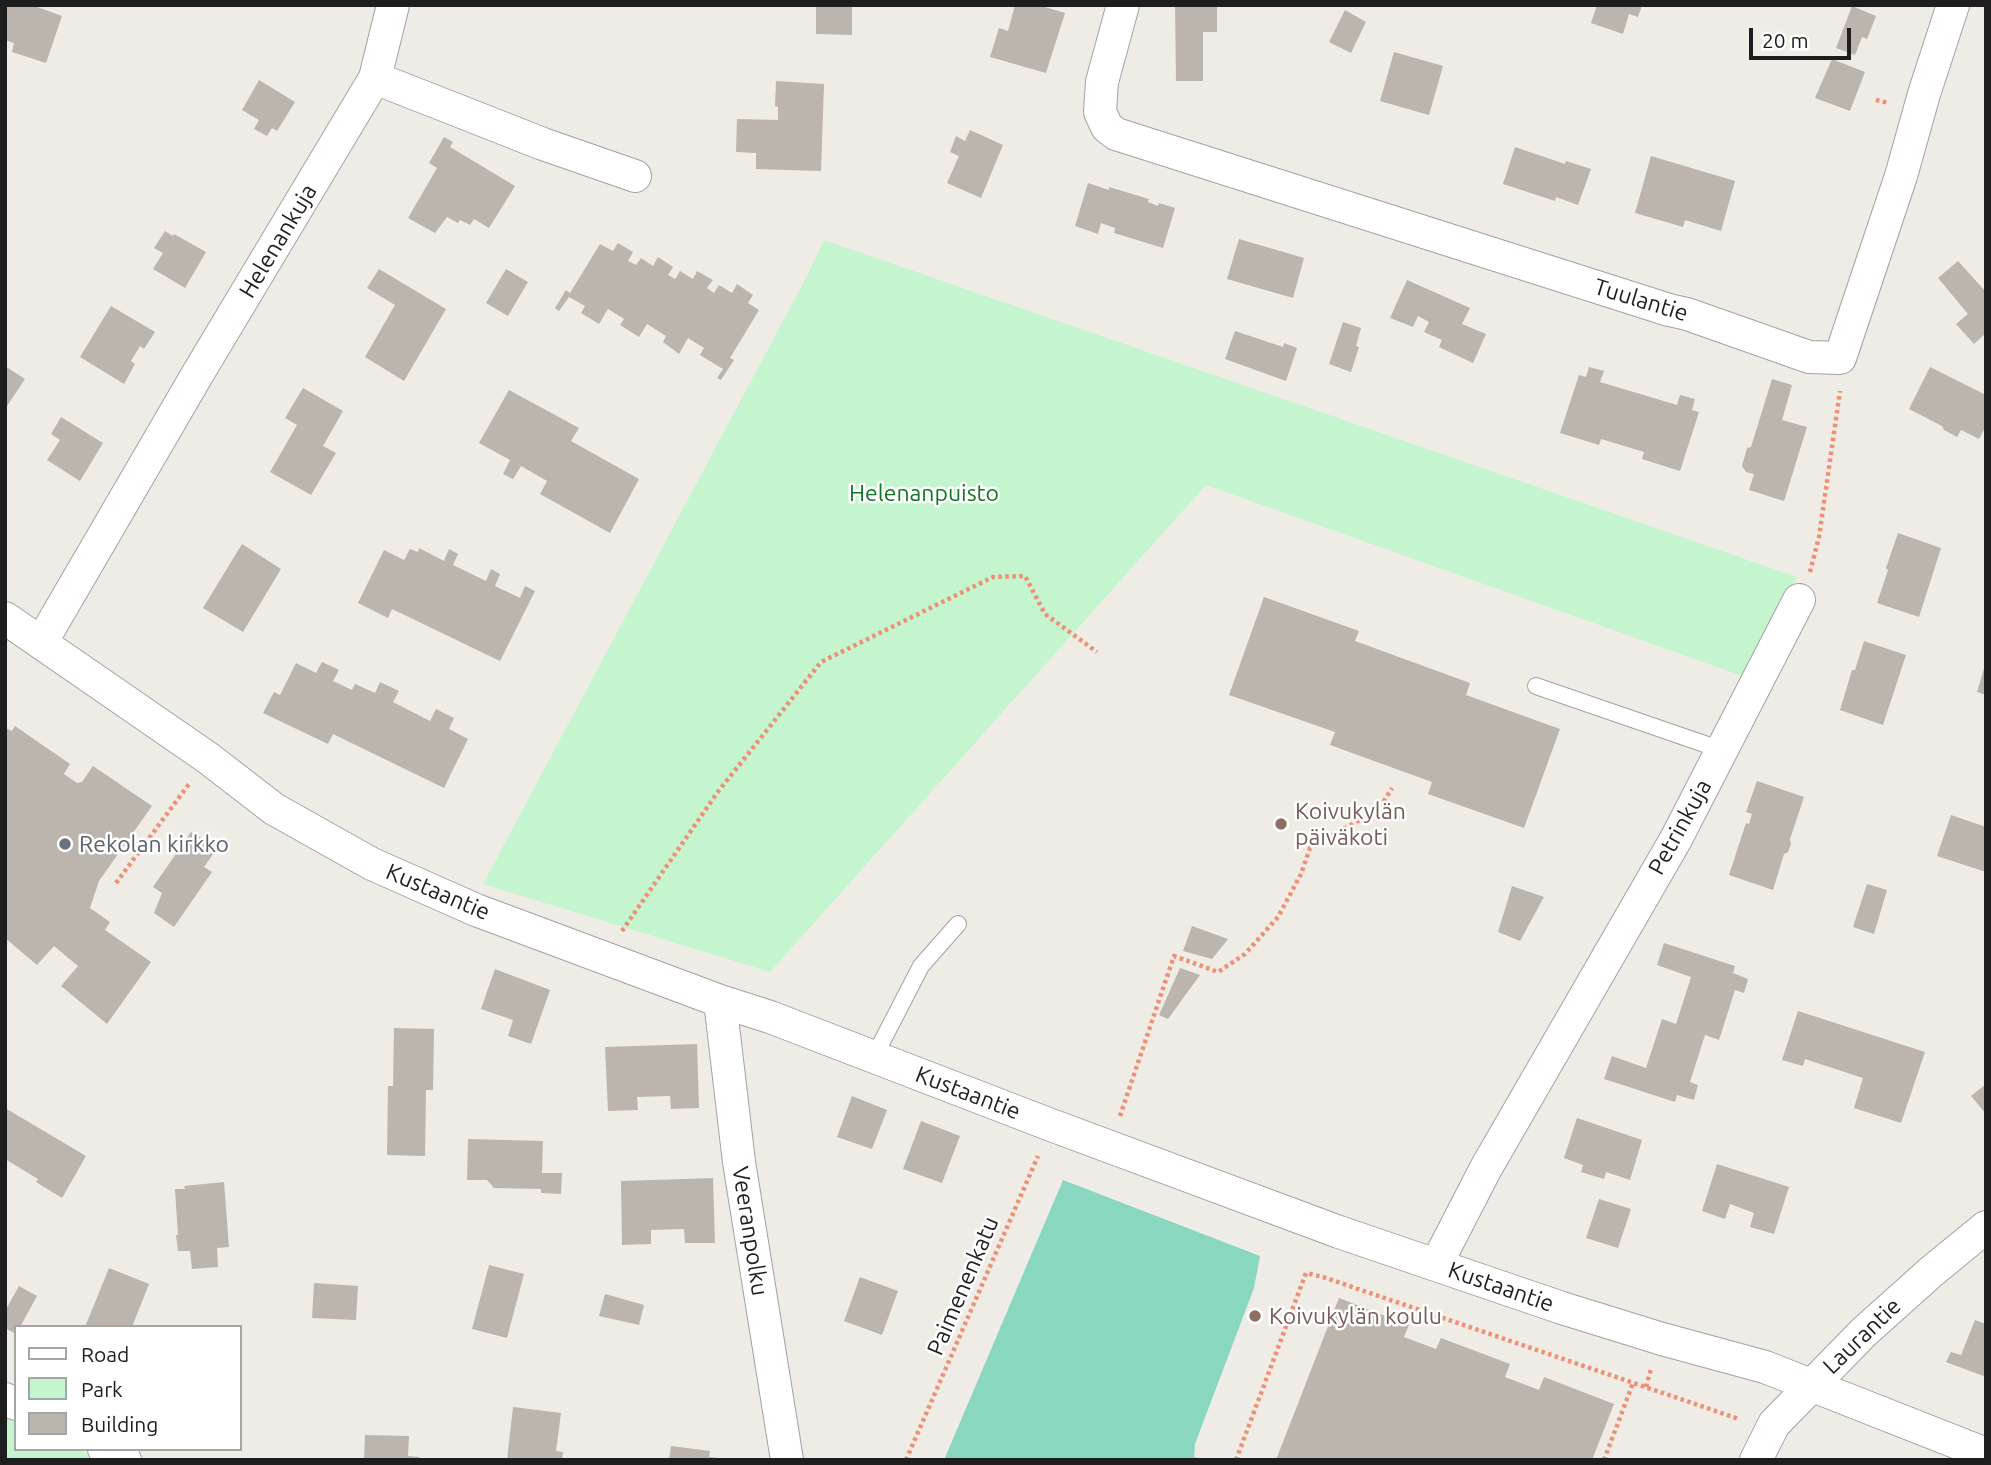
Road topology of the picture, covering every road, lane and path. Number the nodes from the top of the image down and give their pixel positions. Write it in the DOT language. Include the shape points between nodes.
graph roads {
  1 [pos="393,5"];
  2 [pos="1124,5"];
  3 [pos="1953,5"];
  4 [pos="375,78"];
  5 [pos="635,176"];
  6 [pos="1840,358"];
  7 [pos="1799,600"];
  8 [pos="5,618"];
  9 [pos="41,643"];
  10 [pos="1097,652"];
  11 [pos="1536,686"];
  12 [pos="1722,750"];
  13 [pos="208,758"];
  14 [pos="1392,788"];
  15 [pos="116,883"];
  16 [pos="958,924"];
  17 [pos="609,960"];
  18 [pos="720,1002"];
  19 [pos="874,1057"];
  20 [pos="1051,1125"];
  21 [pos="1109,1147"];
  22 [pos="1986,1227"];
  23 [pos="1436,1265"];
  24 [pos="1325,1270"];
  25 [pos="1323,1277"];
  26 [pos="1651,1370"];
  27 [pos="1633,1383"];
  28 [pos="1646,1387"];
  29 [pos="1811,1387"];
  30 [pos="1748,1423"];
  31 [pos="108,1451"];
  32 [pos="1986,1454"];
  33 [pos="125,1460"];
  34 [pos="787,1460"];
  35 [pos="906,1460"];
  36 [pos="1236,1460"];
  37 [pos="1604,1460"];
  38 [pos="1756,1460"];
  1 -- 4 [label="street, Helenankuja"];
  2 -- 6 [label="street, Tuulantie" via="1102,82 1100,112 1116,134 1809,356"];
  3 -- 6 [label="street"];
  4 -- 5 [label="street"];
  4 -- 9 [label="street, Helenankuja"];
  6 -- 7 [label="path" via="1841,384 1819,537"];
  7 -- 12 [label="street, Petrinkuja"];
  8 -- 9 [label="street, Kustaantie"];
  9 -- 13 [label="street, Kustaantie"];
  10 -- 17 [label="path" via="1045,614 1025,576 1014,576 993,577 821,662 717,793 620,934"];
  11 -- 12 [label="lane"];
  12 -- 23 [label="street, Petrinkuja"];
  13 -- 15 [label="path"];
  13 -- 17 [label="street, Kustaantie" via="274,809 372,864 476,910"];
  14 -- 21 [label="path" via="1379,809 1310,848 1278,917 1245,954 1218,972 1174,956"];
  16 -- 19 [label="lane" via="921,966"];
  17 -- 18 [label="street, Kustaantie"];
  18 -- 19 [label="street, Kustaantie"];
  18 -- 34 [label="street, Veeranpolku" via="739,1162"];
  19 -- 20 [label="street, Kustaantie"];
  20 -- 21 [label="street, Kustaantie"];
  20 -- 35 [label="path, Paimenenkatu"];
  21 -- 23 [label="street, Kustaantie"];
  22 -- 29 [label="street, Laurantie" via="1864,1332"];
  23 -- 29 [label="street, Kustaantie" via="1562,1308 1765,1367"];
  24 -- 25 [label="path"];
  25 -- 27 [label="path"];
  25 -- 36 [label="path" via="1306,1273"];
  26 -- 28 [label="path"];
  27 -- 28 [label="path"];
  27 -- 37 [label="path"];
  28 -- 30 [label="path"];
  29 -- 32 [label="street, Kustaantie"];
  29 -- 38 [label="street, Laurantie" via="1774,1424"];
  31 -- 33 [label="street"];
}
